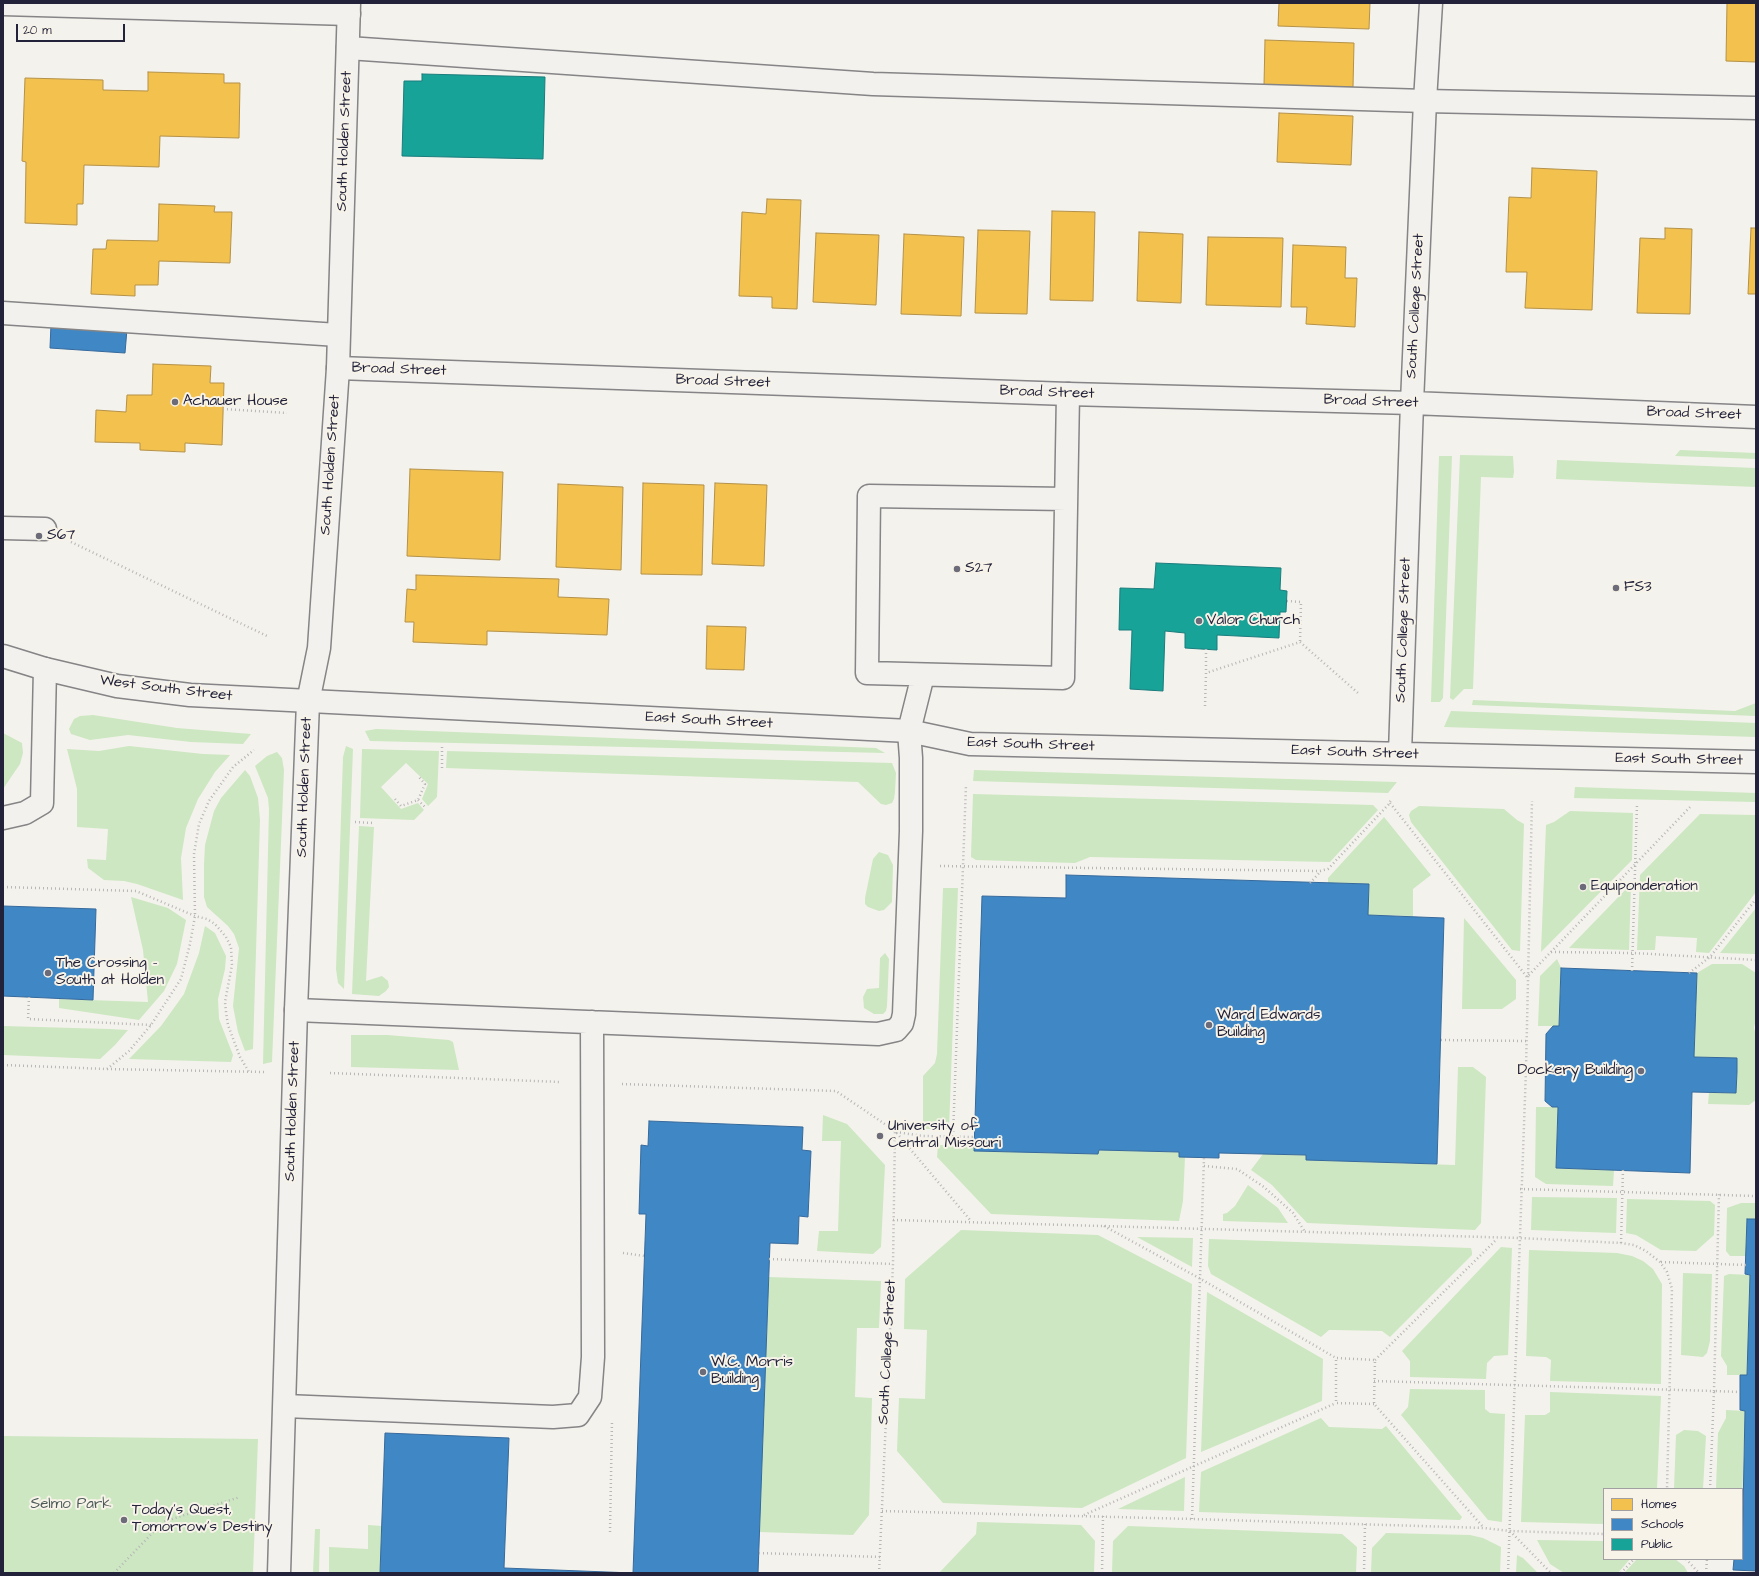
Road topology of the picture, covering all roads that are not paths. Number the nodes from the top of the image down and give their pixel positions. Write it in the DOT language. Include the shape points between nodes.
graph roads {
  1 [pos="1431,3"];
  2 [pos="3,4"];
  3 [pos="349,9"];
  4 [pos="348,48"];
  5 [pos="1425,101"];
  6 [pos="1756,108"];
  7 [pos="3,313"];
  8 [pos="338,335"];
  9 [pos="338,368"];
  10 [pos="1068,394"];
  11 [pos="1412,403"];
  12 [pos="1756,417"];
  13 [pos="1066,499"];
  14 [pos="3,528"];
  15 [pos="45,529"];
  16 [pos="3,656"];
  17 [pos="45,669"];
  18 [pos="923,675"];
  19 [pos="308,702"];
  20 [pos="909,731"];
  21 [pos="1400,754"];
  22 [pos="1756,762"];
  23 [pos="3,818"];
  24 [pos="296,1010"];
  25 [pos="592,1022"];
  26 [pos="284,1406"];
  27 [pos="279,1573"];
  1 -- 5 [label="street, South College Street"];
  2 -- 3 [label="street"];
  3 -- 4 [label="street, South Holden Street"];
  4 -- 5 [label="street" via="873,84"];
  4 -- 8 [label="street, South Holden Street"];
  5 -- 6 [label="street"];
  5 -- 11 [label="street, South College Street"];
  7 -- 8 [label="street"];
  8 -- 9 [label="street, South Holden Street"];
  9 -- 10 [label="street, Broad Street"];
  9 -- 19 [label="street, South Holden Street" via="319,648"];
  10 -- 11 [label="street, Broad Street"];
  10 -- 13 [label="street"];
  11 -- 12 [label="street, Broad Street"];
  11 -- 21 [label="street, South College Street"];
  13 -- 18 [label="street" via="1063,678"];
  13 -- 18 [label="street" via="869,496 867,673"];
  14 -- 15 [label="street"];
  16 -- 17 [label="street, West South Street"];
  17 -- 19 [label="street, West South Street" via="117,686 190,696"];
  17 -- 23 [label="street" via="42,803 25,813"];
  18 -- 20 [label="street"];
  19 -- 20 [label="street, East South Street"];
  19 -- 24 [label="street, South Holden Street"];
  20 -- 21 [label="street, East South Street" via="970,744"];
  20 -- 25 [label="street" via="911,758 904,1014 902,1023 896,1030 878,1034"];
  21 -- 22 [label="street, East South Street"];
  24 -- 25 [label="street"];
  24 -- 26 [label="street, South Holden Street"];
  25 -- 26 [label="street" via="593,1357 590,1396 578,1415 553,1417"];
  26 -- 27 [label="street, South Holden Street"];
}
